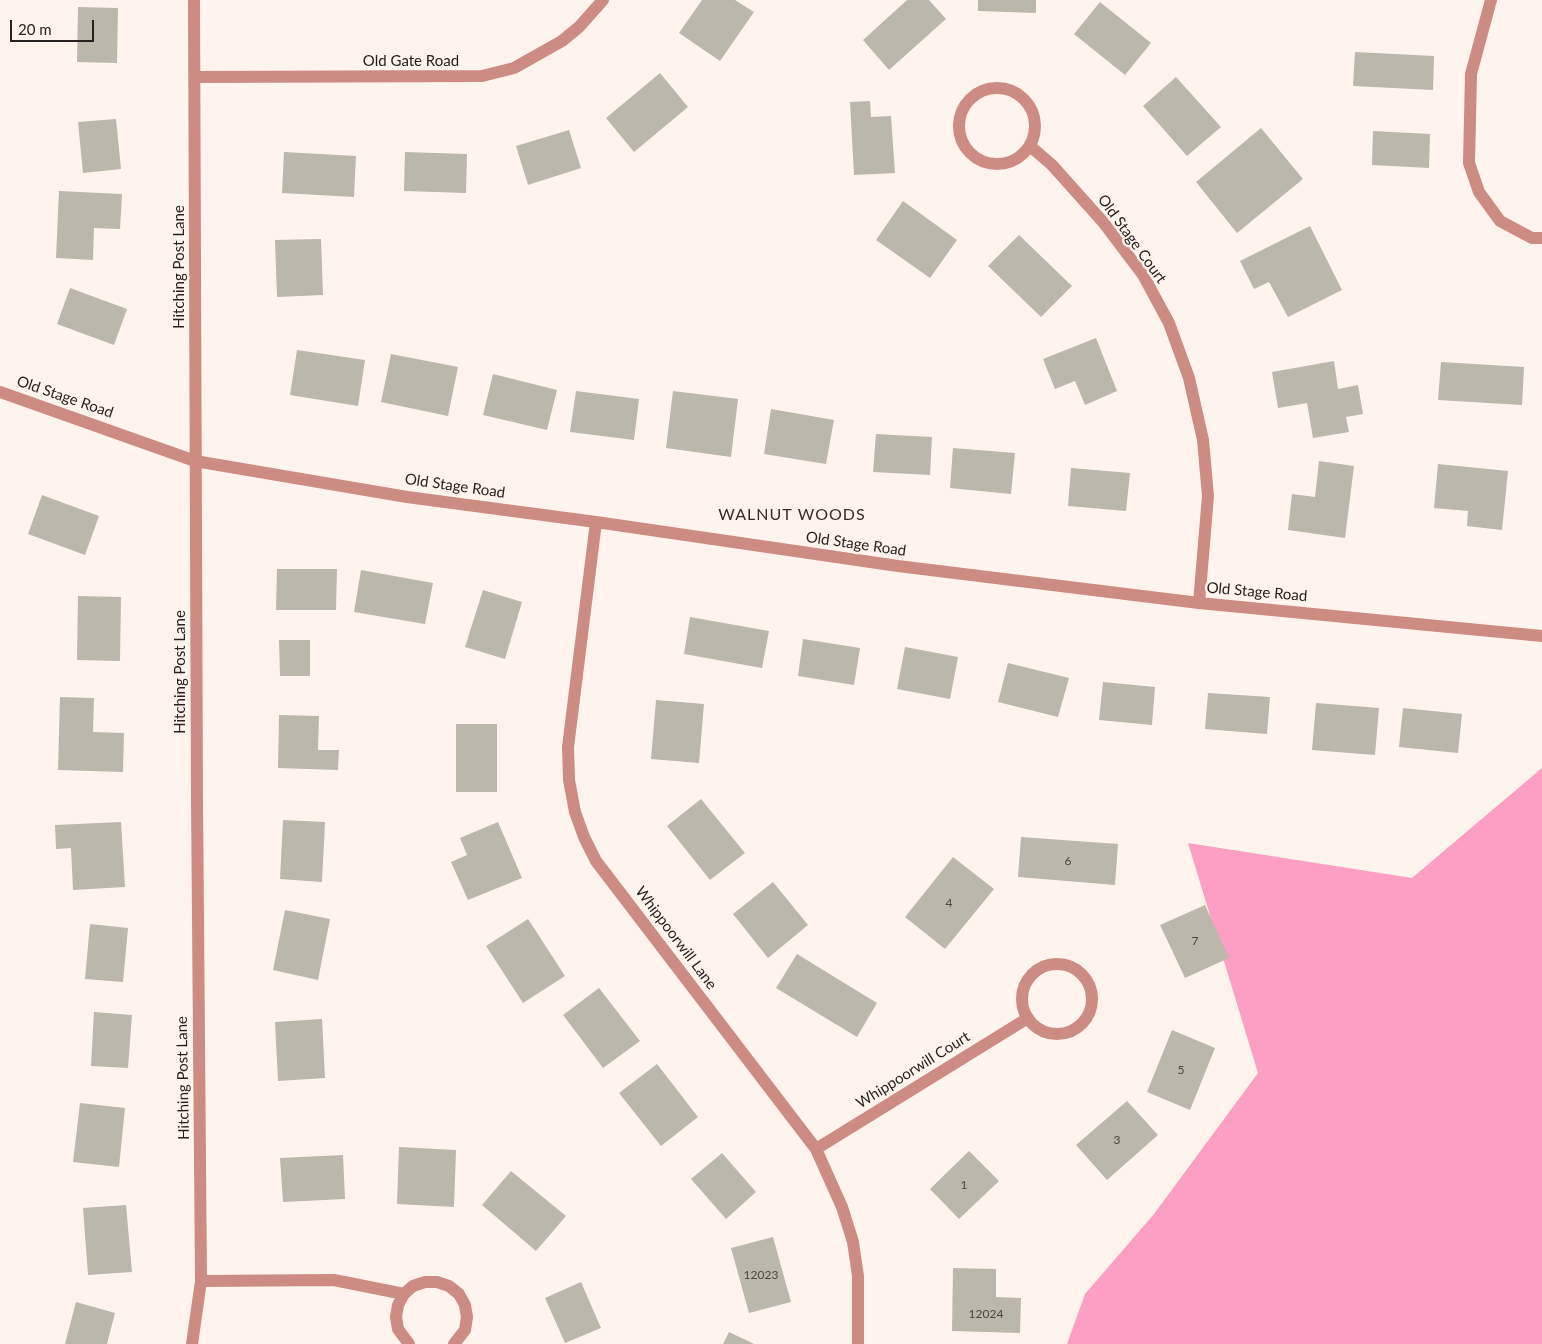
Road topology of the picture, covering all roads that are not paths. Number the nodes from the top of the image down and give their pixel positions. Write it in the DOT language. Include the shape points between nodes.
graph roads {
  1 [pos="194,0"];
  2 [pos="603,0"];
  3 [pos="1490,0"];
  4 [pos="195,77"];
  5 [pos="1030,146"];
  6 [pos="1542,238"];
  7 [pos="0,392"];
  8 [pos="195,461"];
  9 [pos="596,522"];
  10 [pos="1199,603"];
  11 [pos="1542,636"];
  12 [pos="1028,1018"];
  13 [pos="816,1149"];
  14 [pos="201,1281"];
  15 [pos="404,1294"];
  16 [pos="192,1344"];
  17 [pos="409,1344"];
  18 [pos="454,1344"];
  19 [pos="858,1344"];
  1 -- 4 [label="street, Hitching Post Lane"];
  2 -- 4 [label="street, Old Gate Road" via="580,27 562,41 514,68 482,76"];
  3 -- 6 [label="street" via="1471,74 1469,163 1479,192 1500,221 1532,238"];
  4 -- 8 [label="street, Hitching Post Lane"];
  5 -- 5 [label="street" via="1035,130 1034,113 1024,98 1010,90 992,88 976,94 965,106 959,122 962,139 971,154 986,162 1002,164 1018,158"];
  5 -- 10 [label="street, Old Stage Court" via="1052,165 1104,222 1143,275 1169,324 1188,378 1203,440 1208,496"];
  7 -- 8 [label="street, Old Stage Road"];
  8 -- 9 [label="street, Old Stage Road" via="407,497"];
  8 -- 14 [label="street, Hitching Post Lane"];
  9 -- 10 [label="street, Old Stage Road" via="898,566"];
  9 -- 13 [label="street, Whippoorwill Lane" via="568,747 569,780 584,838 596,861"];
  10 -- 11 [label="street, Old Stage Road"];
  12 -- 12 [label="street" via="1036,1027 1048,1032 1072,1031 1082,1024 1091,1008 1092,990 1087,979 1067,964 1043,966 1033,973 1024,989 1023,1007"];
  12 -- 13 [label="street, Whippoorwill Court"];
  13 -- 19 [label="street, Whippoorwill Lane" via="842,1206 852,1242 858,1276"];
  14 -- 15 [label="street" via="334,1280"];
  14 -- 16 [label="street, Hitching Post Lane"];
  15 -- 17 [label="street" via="396,1317 398,1329"];
  15 -- 18 [label="street" via="419,1284 437,1282 458,1294 465,1305 467,1317 464,1330"];
}
